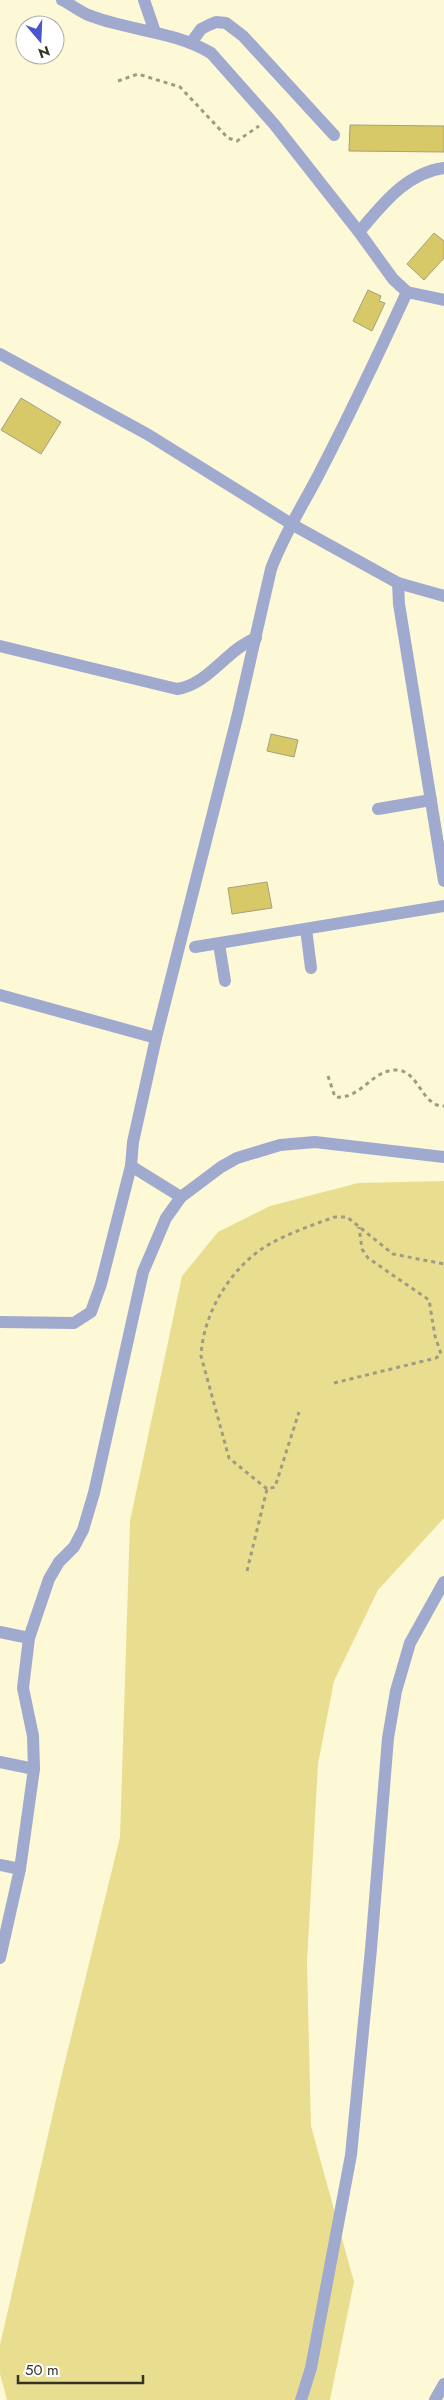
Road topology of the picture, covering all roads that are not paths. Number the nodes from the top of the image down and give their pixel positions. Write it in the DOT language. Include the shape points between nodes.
graph roads {
  1 [pos="62,0"];
  2 [pos="144,0"];
  3 [pos="155,32"];
  4 [pos="191,44"];
  5 [pos="334,135"];
  6 [pos="444,168"];
  7 [pos="359,232"];
  8 [pos="408,292"];
  9 [pos="444,300"];
  10 [pos="0,354"];
  11 [pos="293,524"];
  12 [pos="398,583"];
  13 [pos="444,596"];
  14 [pos="256,638"];
  15 [pos="0,646"];
  16 [pos="431,800"];
  17 [pos="378,809"];
  18 [pos="444,881"];
  19 [pos="444,906"];
  20 [pos="306,929"];
  21 [pos="219,944"];
  22 [pos="195,948"];
  23 [pos="311,968"];
  24 [pos="225,981"];
  25 [pos="0,995"];
  26 [pos="156,1038"];
  27 [pos="444,1157"];
  28 [pos="131,1166"];
  29 [pos="181,1197"];
  30 [pos="0,1322"];
  31 [pos="444,1582"];
  32 [pos="0,1632"];
  33 [pos="29,1638"];
  34 [pos="0,1762"];
  35 [pos="34,1769"];
  36 [pos="0,1864"];
  37 [pos="20,1869"];
  38 [pos="0,1958"];
  39 [pos="444,2384"];
  40 [pos="301,2400"];
  41 [pos="435,2400"];
  1 -- 3 [label="street" via="86,14"];
  2 -- 3 [label="street"];
  3 -- 4 [label="street"];
  4 -- 5 [label="street" via="201,30 216,22 226,22 244,36"];
  4 -- 7 [label="street" via="211,53 269,118"];
  6 -- 7 [label="street" via="405,184"];
  7 -- 8 [label="street" via="393,279"];
  8 -- 9 [label="street"];
  8 -- 11 [label="street"];
  10 -- 11 [label="street" via="147,434"];
  11 -- 12 [label="street"];
  11 -- 14 [label="street" via="271,569"];
  12 -- 13 [label="street"];
  12 -- 16 [label="street"];
  14 -- 15 [label="street" via="244,643 196,684 177,689"];
  14 -- 26 [label="street"];
  16 -- 17 [label="street"];
  16 -- 18 [label="street"];
  19 -- 20 [label="street"];
  20 -- 21 [label="street"];
  20 -- 23 [label="street"];
  21 -- 22 [label="street"];
  21 -- 24 [label="street"];
  25 -- 26 [label="street"];
  26 -- 28 [label="street" via="133,1142"];
  27 -- 29 [label="street" via="315,1142 280,1145 237,1158"];
  28 -- 29 [label="street"];
  28 -- 30 [label="street" via="91,1312 74,1323"];
  29 -- 33 [label="street" via="166,1218 143,1272 83,1530 49,1579"];
  31 -- 40 [label="street" via="410,1643 396,1691 388,1738 351,2156 311,2368"];
  32 -- 33 [label="street"];
  33 -- 35 [label="street" via="23,1688 33,1736"];
  34 -- 35 [label="street"];
  35 -- 37 [label="street"];
  36 -- 37 [label="street"];
  37 -- 38 [label="street"];
  39 -- 41 [label="street"];
}
